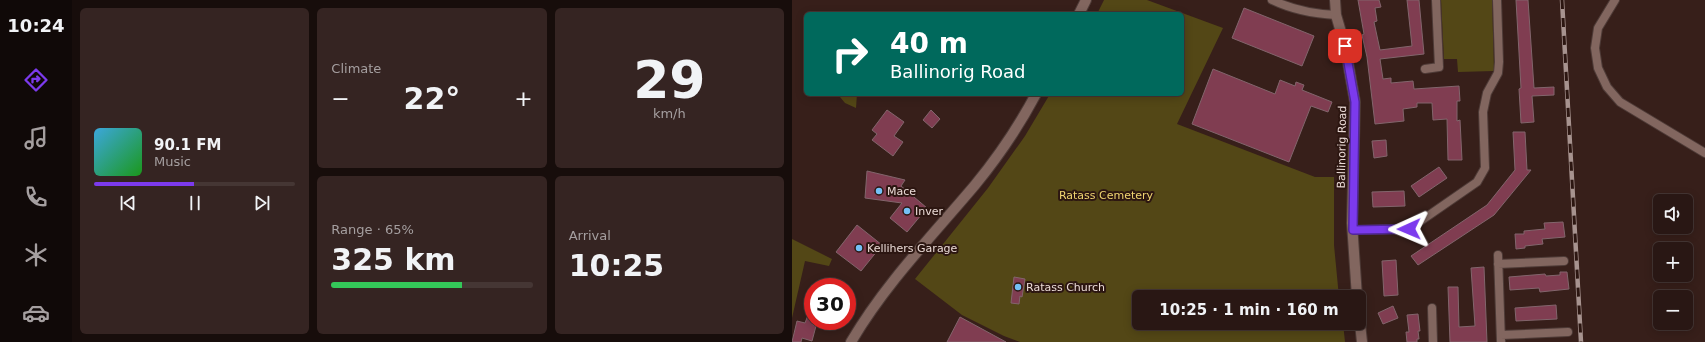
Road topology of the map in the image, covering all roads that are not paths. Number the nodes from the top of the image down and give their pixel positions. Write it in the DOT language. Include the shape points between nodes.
graph roads {
  1 [pos="1086,0"];
  2 [pos="1272,0"];
  3 [pos="1335,0"];
  4 [pos="1436,0"];
  5 [pos="1497,0"];
  6 [pos="1616,0"];
  7 [pos="1080,12"];
  8 [pos="1336,15"];
  9 [pos="1425,69"];
  10 [pos="1035,96"];
  11 [pos="1705,153"];
  12 [pos="1353,230"];
  13 [pos="1498,255"];
  14 [pos="1564,260"];
  15 [pos="1498,264"];
  16 [pos="1357,290"];
  17 [pos="1432,308"];
  18 [pos="1361,330"];
  19 [pos="1568,332"];
  20 [pos="1501,338"];
  21 [pos="851,342"];
  22 [pos="1362,342"];
  23 [pos="1433,342"];
  1 -- 7 [label="street"];
  2 -- 8 [label="street" via="1289,8"];
  3 -- 8 [label="street, Ballinorig Road"];
  4 -- 9 [label="street" via="1439,67"];
  5 -- 12 [label="street" via="1498,73 1487,93 1482,122 1485,168 1476,182 1409,229"];
  6 -- 11 [label="street" via="1598,28 1595,48 1598,68 1607,87 1620,102"];
  8 -- 12 [label="street, Ballinorig Road" via="1345,46 1355,102"];
  10 -- 21 [label="street" via="976,183 890,283"];
  12 -- 16 [label="street, Ballinorig Road"];
  13 -- 15 [label="street"];
  14 -- 15 [label="street"];
  15 -- 20 [label="street"];
  17 -- 23 [label="street"];
  18 -- 22 [label="street"];
  19 -- 20 [label="street"];
}
